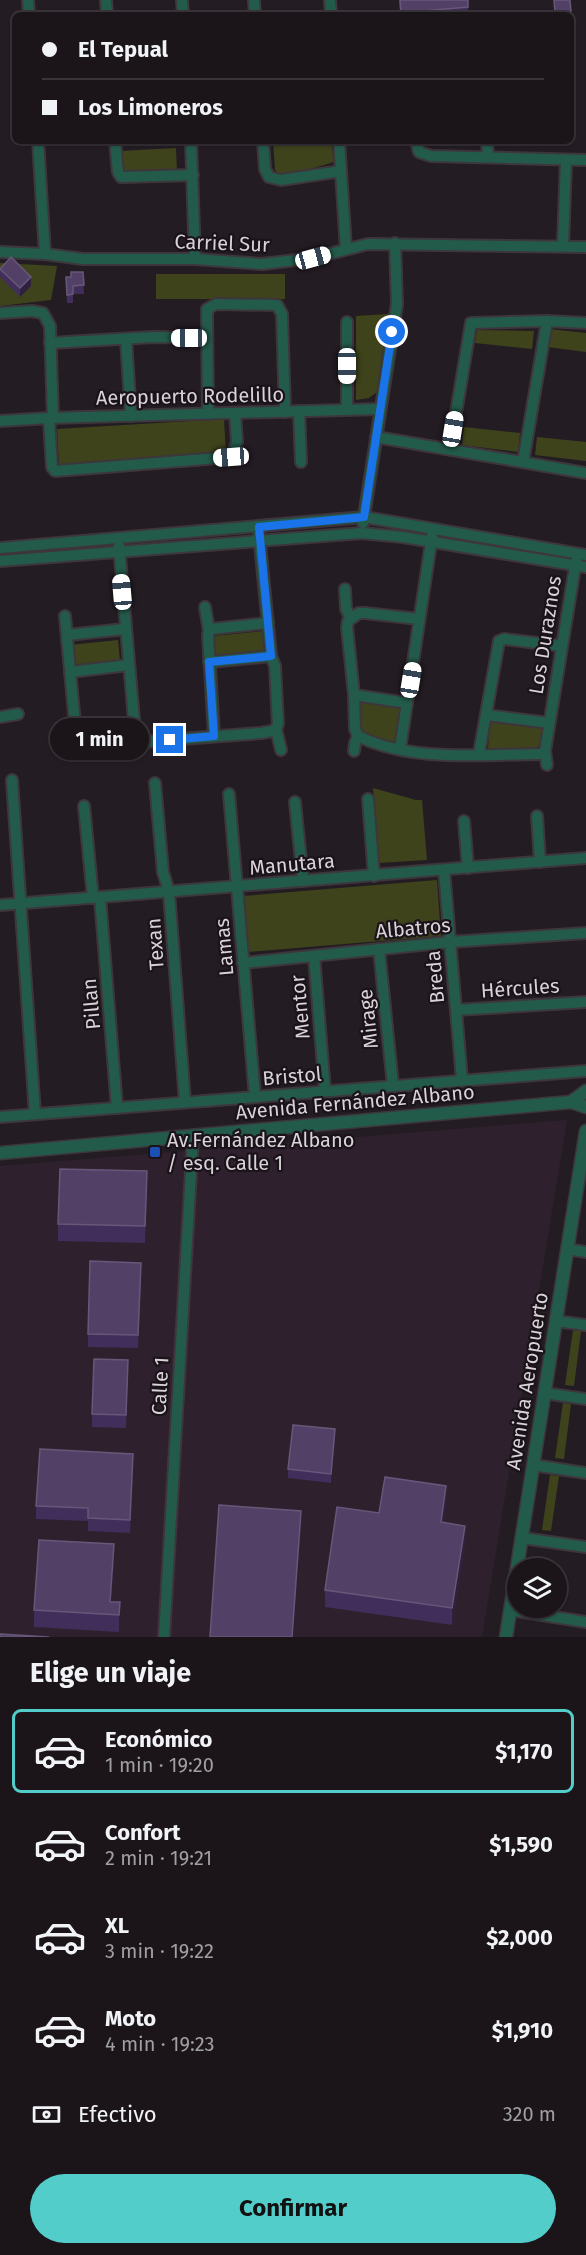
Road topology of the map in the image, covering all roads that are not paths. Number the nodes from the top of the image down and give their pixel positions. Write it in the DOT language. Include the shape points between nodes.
graph roads {
  1 [pos="38,144"];
  2 [pos="116,144"];
  3 [pos="191,144"];
  4 [pos="263,144"];
  5 [pos="339,144"];
  6 [pos="417,144"];
  7 [pos="487,144"];
  8 [pos="488,157"];
  9 [pos="566,160"];
  10 [pos="586,160"];
  11 [pos="341,171"];
  12 [pos="193,175"];
  13 [pos="395,243"];
  14 [pos="563,246"];
  15 [pos="586,247"];
  16 [pos="346,249"];
  17 [pos="0,252"];
  18 [pos="45,254"];
  19 [pos="195,259"];
  20 [pos="0,313"];
  21 [pos="547,321"];
  22 [pos="347,322"];
  23 [pos="586,323"];
  24 [pos="207,338"];
  25 [pos="126,339"];
  26 [pos="50,343"];
  27 [pos="380,409"];
  28 [pos="347,410"];
  29 [pos="299,411"];
  30 [pos="285,412"];
  31 [pos="235,413"];
  32 [pos="208,414"];
  33 [pos="131,416"];
  34 [pos="51,418"];
  35 [pos="0,421"];
  36 [pos="376,437"];
  37 [pos="450,449"];
  38 [pos="301,462"];
  39 [pos="523,462"];
  40 [pos="586,473"];
  41 [pos="364,517"];
  42 [pos="259,527"];
  43 [pos="433,529"];
  44 [pos="362,533"];
  45 [pos="118,539"];
  46 [pos="260,540"];
  47 [pos="431,542"];
  48 [pos="0,548"];
  49 [pos="119,552"];
  50 [pos="581,560"];
  51 [pos="0,561"];
  52 [pos="345,589"];
  53 [pos="205,607"];
  54 [pos="65,616"];
  55 [pos="351,618"];
  56 [pos="419,619"];
  57 [pos="268,623"];
  58 [pos="125,629"];
  59 [pos="209,631"];
  60 [pos="67,635"];
  61 [pos="561,646"];
  62 [pos="271,656"];
  63 [pos="209,662"];
  64 [pos="128,665"];
  65 [pos="70,672"];
  66 [pos="354,694"];
  67 [pos="407,703"];
  68 [pos="18,714"];
  69 [pos="486,715"];
  70 [pos="0,717"];
  71 [pos="549,723"];
  72 [pos="276,729"];
  73 [pos="214,736"];
  74 [pos="358,736"];
  75 [pos="136,743"];
  76 [pos="400,749"];
  77 [pos="281,750"];
  78 [pos="354,751"];
  79 [pos="545,751"];
  80 [pos="479,754"];
  81 [pos="547,765"];
  82 [pos="12,780"];
  83 [pos="155,783"];
  84 [pos="229,794"];
  85 [pos="368,799"];
  86 [pos="295,802"];
  87 [pos="84,806"];
  88 [pos="537,816"];
  89 [pos="464,821"];
  90 [pos="586,858"];
  91 [pos="540,862"];
  92 [pos="468,868"];
  93 [pos="444,870"];
  94 [pos="374,876"];
  95 [pos="303,881"];
  96 [pos="237,886"];
  97 [pos="169,892"];
  98 [pos="96,898"];
  99 [pos="22,904"];
  100 [pos="0,905"];
  101 [pos="586,933"];
  102 [pos="450,942"];
  103 [pos="379,949"];
  104 [pos="314,956"];
  105 [pos="243,963"];
  106 [pos="586,1002"];
  107 [pos="456,1011"];
  108 [pos="586,1071"];
  109 [pos="462,1080"];
  110 [pos="393,1086"];
  111 [pos="325,1091"];
  112 [pos="586,1091"];
  113 [pos="255,1097"];
  114 [pos="185,1102"];
  115 [pos="571,1102"];
  116 [pos="586,1105"];
  117 [pos="117,1107"];
  118 [pos="36,1114"];
  119 [pos="0,1117"];
  120 [pos="586,1131"];
  121 [pos="193,1137"];
  122 [pos="0,1153"];
  123 [pos="582,1177"];
  124 [pos="567,1249"];
  125 [pos="586,1252"];
  126 [pos="556,1321"];
  127 [pos="586,1325"];
  128 [pos="544,1393"];
  129 [pos="586,1399"];
  130 [pos="533,1465"];
  131 [pos="586,1473"];
  132 [pos="522,1538"];
  133 [pos="586,1547"];
  134 [pos="519,1558"];
  135 [pos="509,1618"];
  136 [pos="561,1618"];
  137 [pos="586,1622"];
  138 [pos="164,1637"];
  139 [pos="506,1637"];
  1 -- 18 [label="street"];
  2 -- 12 [label="street" via="121,177"];
  3 -- 12 [label="street"];
  4 -- 11 [label="street" via="269,177 281,180"];
  5 -- 11 [label="street"];
  6 -- 8 [label="street" via="424,154"];
  7 -- 8 [label="street"];
  8 -- 9 [label="street"];
  9 -- 10 [label="street"];
  9 -- 14 [label="street"];
  11 -- 16 [label="street"];
  12 -- 19 [label="street"];
  13 -- 14 [label="street, Carriel Sur"];
  13 -- 16 [label="street, Carriel Sur"];
  13 -- 27 [label="street" via="397,297"];
  14 -- 15 [label="street, Carriel Sur"];
  16 -- 19 [label="street, Carriel Sur" via="277,263"];
  17 -- 18 [label="street, Carriel Sur"];
  18 -- 19 [label="street, Carriel Sur" via="83,259"];
  20 -- 26 [label="street" via="43,313 50,326"];
  21 -- 23 [label="street"];
  21 -- 37 [label="street" via="471,323"];
  21 -- 39 [label="street"];
  22 -- 28 [label="street"];
  24 -- 25 [label="street"];
  24 -- 30 [label="street" via="207,309 216,304 277,305 282,314"];
  24 -- 32 [label="street"];
  25 -- 26 [label="street"];
  25 -- 33 [label="street"];
  26 -- 34 [label="street"];
  27 -- 28 [label="street, Aeropuerto Rodelillo"];
  27 -- 36 [label="street"];
  28 -- 29 [label="street, Aeropuerto Rodelillo"];
  29 -- 30 [label="street, Aeropuerto Rodelillo"];
  29 -- 38 [label="street"];
  30 -- 31 [label="street, Aeropuerto Rodelillo"];
  31 -- 32 [label="street, Aeropuerto Rodelillo"];
  31 -- 34 [label="street" via="237,442 231,457 55,471"];
  32 -- 33 [label="street, Aeropuerto Rodelillo"];
  33 -- 34 [label="street, Aeropuerto Rodelillo"];
  34 -- 35 [label="street, Aeropuerto Rodelillo"];
  36 -- 37 [label="street"];
  36 -- 41 [label="street"];
  37 -- 39 [label="street"];
  39 -- 40 [label="street"];
  41 -- 42 [label="street"];
  41 -- 43 [label="street"];
  41 -- 44 [label="street"];
  42 -- 45 [label="street"];
  42 -- 46 [label="street"];
  43 -- 47 [label="street"];
  43 -- 50 [label="street"];
  44 -- 46 [label="street"];
  44 -- 47 [label="street"];
  45 -- 48 [label="street"];
  45 -- 49 [label="street"];
  46 -- 49 [label="street"];
  46 -- 57 [label="street"];
  47 -- 50 [label="street"];
  47 -- 56 [label="street"];
  49 -- 51 [label="street"];
  49 -- 58 [label="street"];
  50 -- 61 [label="street, Los Duraznos"];
  52 -- 55 [label="street" via="346,609"];
  53 -- 59 [label="street"];
  54 -- 60 [label="street"];
  55 -- 56 [label="street" via="365,613"];
  55 -- 66 [label="street" via="347,627"];
  56 -- 67 [label="street"];
  57 -- 59 [label="street"];
  57 -- 62 [label="street"];
  58 -- 60 [label="street"];
  58 -- 64 [label="street"];
  59 -- 63 [label="street"];
  60 -- 65 [label="street"];
  61 -- 69 [label="street" via="501,639"];
  61 -- 71 [label="street, Los Duraznos"];
  62 -- 63 [label="street"];
  62 -- 72 [label="street" via="275,666"];
  63 -- 73 [label="street"];
  64 -- 65 [label="street"];
  64 -- 75 [label="street"];
  65 -- 75 [label="street" via="76,735 81,745"];
  66 -- 67 [label="street"];
  66 -- 74 [label="street"];
  67 -- 76 [label="street"];
  68 -- 70 [label="street"];
  69 -- 71 [label="street, Los Duraznos"];
  69 -- 80 [label="street"];
  71 -- 79 [label="street, Los Duraznos"];
  72 -- 73 [label="street"];
  72 -- 77 [label="street"];
  73 -- 75 [label="street"];
  74 -- 76 [label="street"];
  74 -- 78 [label="street"];
  76 -- 80 [label="street" via="429,755"];
  79 -- 80 [label="street"];
  79 -- 81 [label="street, Los Duraznos"];
  82 -- 99 [label="street"];
  83 -- 97 [label="street, Texan" via="163,872"];
  84 -- 96 [label="street, Lamas"];
  85 -- 94 [label="street"];
  86 -- 95 [label="street"];
  87 -- 98 [label="street, Pillan"];
  88 -- 91 [label="street"];
  89 -- 92 [label="street"];
  90 -- 91 [label="street, Manutara"];
  91 -- 92 [label="street, Manutara"];
  92 -- 93 [label="street, Manutara"];
  93 -- 94 [label="street, Manutara"];
  93 -- 102 [label="street, Breda"];
  94 -- 95 [label="street, Manutara"];
  95 -- 96 [label="street, Manutara"];
  96 -- 97 [label="street, Manutara"];
  96 -- 105 [label="street, Lamas"];
  97 -- 98 [label="street, Manutara"];
  97 -- 114 [label="street, Texan"];
  98 -- 99 [label="street, Manutara"];
  98 -- 117 [label="street, Pillan"];
  99 -- 100 [label="street, Manutara"];
  99 -- 118 [label="street"];
  101 -- 102 [label="street, Albatros"];
  102 -- 103 [label="street, Albatros"];
  102 -- 107 [label="street, Breda"];
  103 -- 104 [label="street, Albatros"];
  103 -- 110 [label="street, Mirage"];
  104 -- 105 [label="street, Albatros"];
  104 -- 111 [label="street, Mentor"];
  105 -- 113 [label="street, Lamas"];
  106 -- 107 [label="street, Hércules"];
  107 -- 109 [label="street, Breda"];
  108 -- 109 [label="street, Bristol"];
  109 -- 110 [label="street, Bristol"];
  110 -- 111 [label="street, Bristol"];
  111 -- 113 [label="street, Bristol"];
  112 -- 115 [label="street"];
  113 -- 114 [label="street, Bristol"];
  114 -- 117 [label="street, Bristol"];
  115 -- 116 [label="street, Avenida Fernández Albano"];
  115 -- 121 [label="street, Avenida Fernández Albano"];
  117 -- 118 [label="street, Bristol"];
  118 -- 119 [label="street, Bristol"];
  120 -- 123 [label="street, Avenida Aeropuerto"];
  121 -- 122 [label="street, Avenida Fernández Albano"];
  121 -- 138 [label="street, Calle 1"];
  123 -- 124 [label="street, Avenida Aeropuerto"];
  124 -- 125 [label="street"];
  124 -- 126 [label="street, Avenida Aeropuerto"];
  126 -- 127 [label="street"];
  126 -- 128 [label="street, Avenida Aeropuerto"];
  128 -- 129 [label="street"];
  128 -- 130 [label="street, Avenida Aeropuerto"];
  130 -- 131 [label="street"];
  130 -- 132 [label="street, Avenida Aeropuerto"];
  132 -- 133 [label="street"];
  132 -- 134 [label="street, Avenida Aeropuerto"];
  135 -- 139 [label="street, Avenida Aeropuerto"];
  136 -- 137 [label="street"];
}
